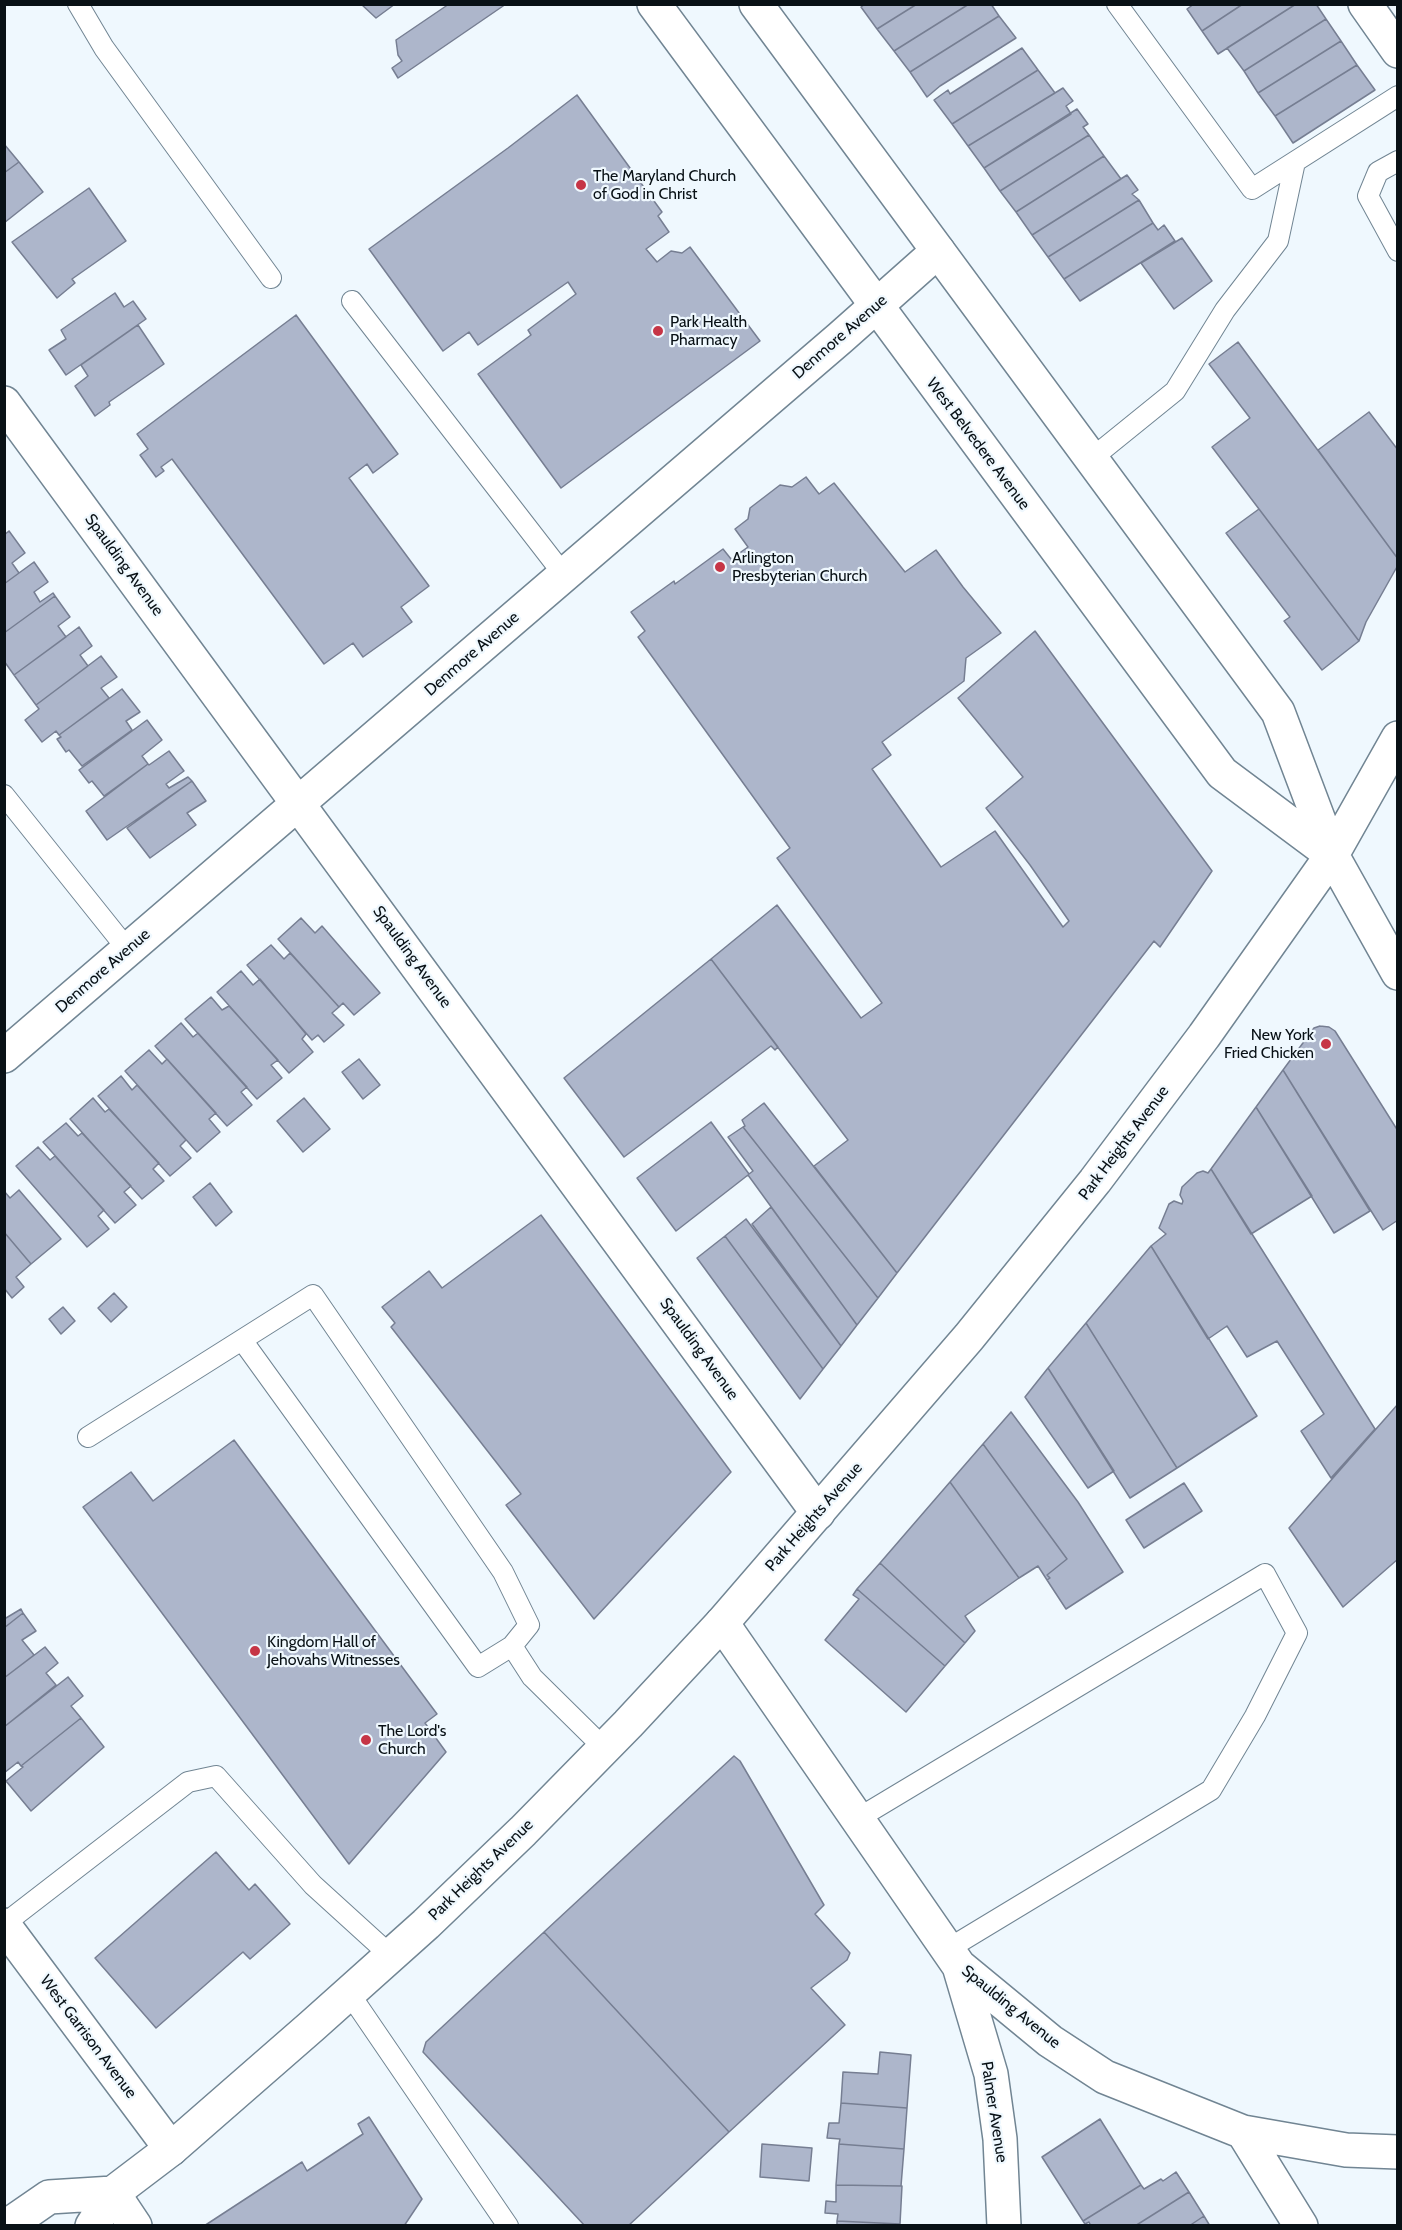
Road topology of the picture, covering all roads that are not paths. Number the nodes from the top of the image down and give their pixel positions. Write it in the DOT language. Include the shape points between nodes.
graph roads {
  1 [pos="78,4"];
  2 [pos="654,4"];
  3 [pos="756,4"];
  4 [pos="1117,4"];
  5 [pos="1365,4"];
  6 [pos="1395,42"];
  7 [pos="1398,96"];
  8 [pos="1398,161"];
  9 [pos="1295,162"];
  10 [pos="938,251"];
  11 [pos="1398,251"];
  12 [pos="271,278"];
  13 [pos="352,301"];
  14 [pos="875,306"];
  15 [pos="4,403"];
  16 [pos="1091,459"];
  17 [pos="564,575"];
  18 [pos="1398,738"];
  19 [pos="4,795"];
  20 [pos="299,802"];
  21 [pos="1332,855"];
  22 [pos="128,950"];
  23 [pos="1398,973"];
  24 [pos="4,1056"];
  25 [pos="242,1340"];
  26 [pos="88,1437"];
  27 [pos="818,1513"];
  28 [pos="722,1623"];
  29 [pos="512,1647"];
  30 [pos="604,1748"];
  31 [pos="857,1818"];
  32 [pos="4,1924"];
  33 [pos="390,1955"];
  34 [pos="954,1958"];
  35 [pos="349,1993"];
  36 [pos="1243,2132"];
  37 [pos="171,2149"];
  38 [pos="1398,2152"];
  39 [pos="113,2193"];
  40 [pos="1007,2222"];
  41 [pos="7,2226"];
  42 [pos="92,2226"];
  43 [pos="135,2226"];
  44 [pos="508,2226"];
  45 [pos="1301,2226"];
  1 -- 12 [label="lane" via="104,48"];
  2 -- 14 [label="main road, West Belvedere Avenue"];
  3 -- 10 [label="main road, West Belvedere Avenue"];
  4 -- 9 [label="lane" via="1252,189"];
  5 -- 6 [label="main road"];
  7 -- 9 [label="lane"];
  8 -- 11 [label="lane" via="1378,172 1368,196"];
  9 -- 16 [label="lane" via="1278,241 1225,310 1175,391"];
  10 -- 14 [label="main road, Denmore Avenue"];
  10 -- 16 [label="main road, West Belvedere Avenue"];
  13 -- 17 [label="lane"];
  14 -- 17 [label="main road, Denmore Avenue"];
  14 -- 21 [label="main road, West Belvedere Avenue" via="1222,773"];
  15 -- 20 [label="main road, Spaulding Avenue"];
  16 -- 21 [label="main road, West Belvedere Avenue" via="1278,712"];
  17 -- 20 [label="main road, Denmore Avenue"];
  18 -- 21 [label="main road, Park Heights Avenue"];
  19 -- 22 [label="lane"];
  20 -- 22 [label="main road, Denmore Avenue"];
  20 -- 27 [label="main road, Spaulding Avenue"];
  21 -- 23 [label="main road, West Belvedere Avenue"];
  21 -- 27 [label="main road, Park Heights Avenue" via="1095,1181 969,1337"];
  22 -- 24 [label="main road, Denmore Avenue"];
  25 -- 26 [label="lane"];
  25 -- 29 [label="lane" via="478,1667"];
  25 -- 29 [label="lane" via="313,1295 503,1572 530,1625"];
  27 -- 28 [label="main road, Park Heights Avenue"];
  28 -- 30 [label="main road, Park Heights Avenue"];
  28 -- 31 [label="main road, Spaulding Avenue"];
  29 -- 30 [label="lane" via="532,1677"];
  30 -- 33 [label="main road, Park Heights Avenue" via="523,1831"];
  31 -- 34 [label="main road, Spaulding Avenue"];
  31 -- 34 [label="lane" via="1265,1574 1297,1634 1211,1790"];
  32 -- 33 [label="lane" via="188,1782 216,1776 313,1885"];
  32 -- 37 [label="main road, West Garrison Avenue"];
  33 -- 35 [label="main road, Park Heights Avenue"];
  34 -- 36 [label="main road, Spaulding Avenue" via="1050,2041 1105,2077"];
  34 -- 40 [label="main road, Palmer Avenue" via="991,2073"];
  35 -- 37 [label="main road, Park Heights Avenue"];
  35 -- 44 [label="lane"];
  36 -- 38 [label="main road" via="1346,2150"];
  36 -- 45 [label="main road"];
  37 -- 39 [label="main road, Park Heights Avenue"];
  39 -- 41 [label="main road" via="49,2198"];
  39 -- 42 [label="main road, Park Heights Avenue"];
  39 -- 43 [label="main road"];
}
